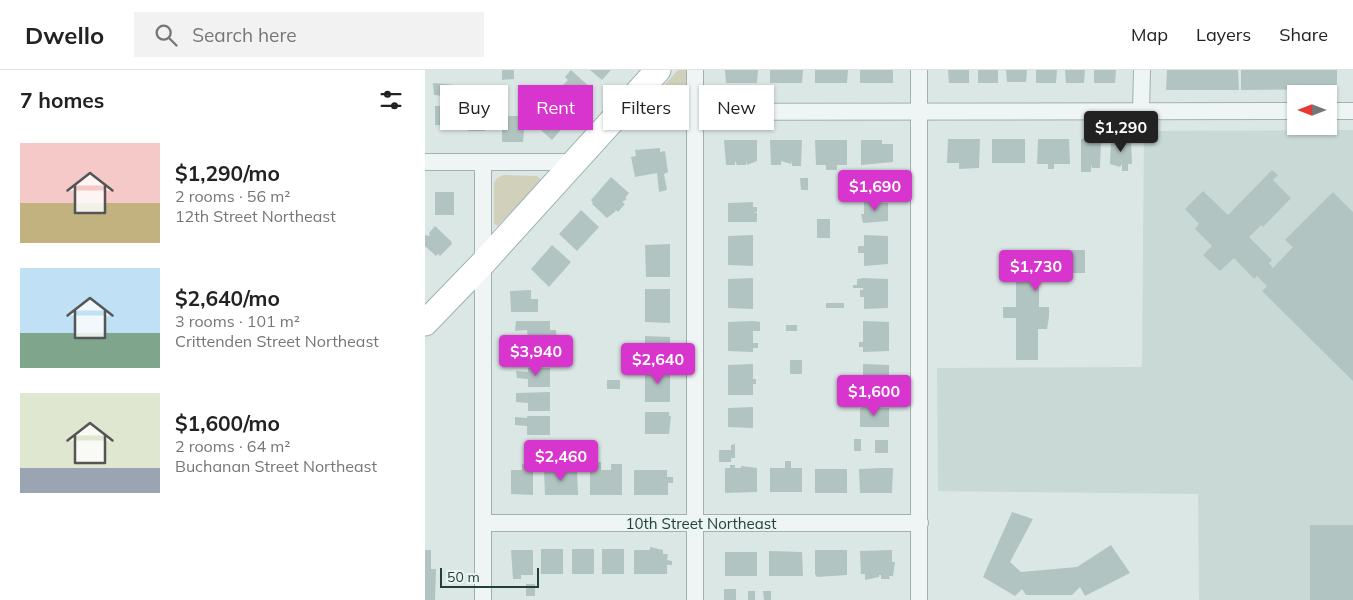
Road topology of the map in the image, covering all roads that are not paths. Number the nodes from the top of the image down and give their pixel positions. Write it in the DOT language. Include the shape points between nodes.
graph roads {
  1 [pos="658,70"];
  2 [pos="695,70"];
  3 [pos="919,70"];
  4 [pos="1142,70"];
  5 [pos="644,85"];
  6 [pos="1353,110"];
  7 [pos="919,111"];
  8 [pos="1141,111"];
  9 [pos="1287,111"];
  10 [pos="1337,111"];
  11 [pos="689,112"];
  12 [pos="694,112"];
  13 [pos="604,130"];
  14 [pos="425,162"];
  15 [pos="483,162"];
  16 [pos="574,162"];
  17 [pos="483,263"];
  18 [pos="425,323"];
  19 [pos="483,523"];
  20 [pos="695,523"];
  21 [pos="920,523"];
  22 [pos="483,600"];
  23 [pos="695,600"];
  24 [pos="919,600"];
  1 -- 5 [label="main road"];
  2 -- 12 [label="street"];
  3 -- 7 [label="street"];
  4 -- 8 [label="street"];
  6 -- 10 [label="street"];
  7 -- 8 [label="street"];
  7 -- 12 [label="street"];
  7 -- 21 [label="street"];
  8 -- 9 [label="street"];
  11 -- 12 [label="street"];
  12 -- 20 [label="street"];
  13 -- 16 [label="main road"];
  14 -- 15 [label="street"];
  15 -- 16 [label="street"];
  15 -- 17 [label="street"];
  16 -- 17 [label="main road"];
  17 -- 18 [label="main road"];
  17 -- 19 [label="street"];
  19 -- 20 [label="street, 10th Street Northeast"];
  19 -- 22 [label="street"];
  20 -- 21 [label="street, 10th Street Northeast"];
  20 -- 23 [label="street"];
  21 -- 24 [label="street"];
}
